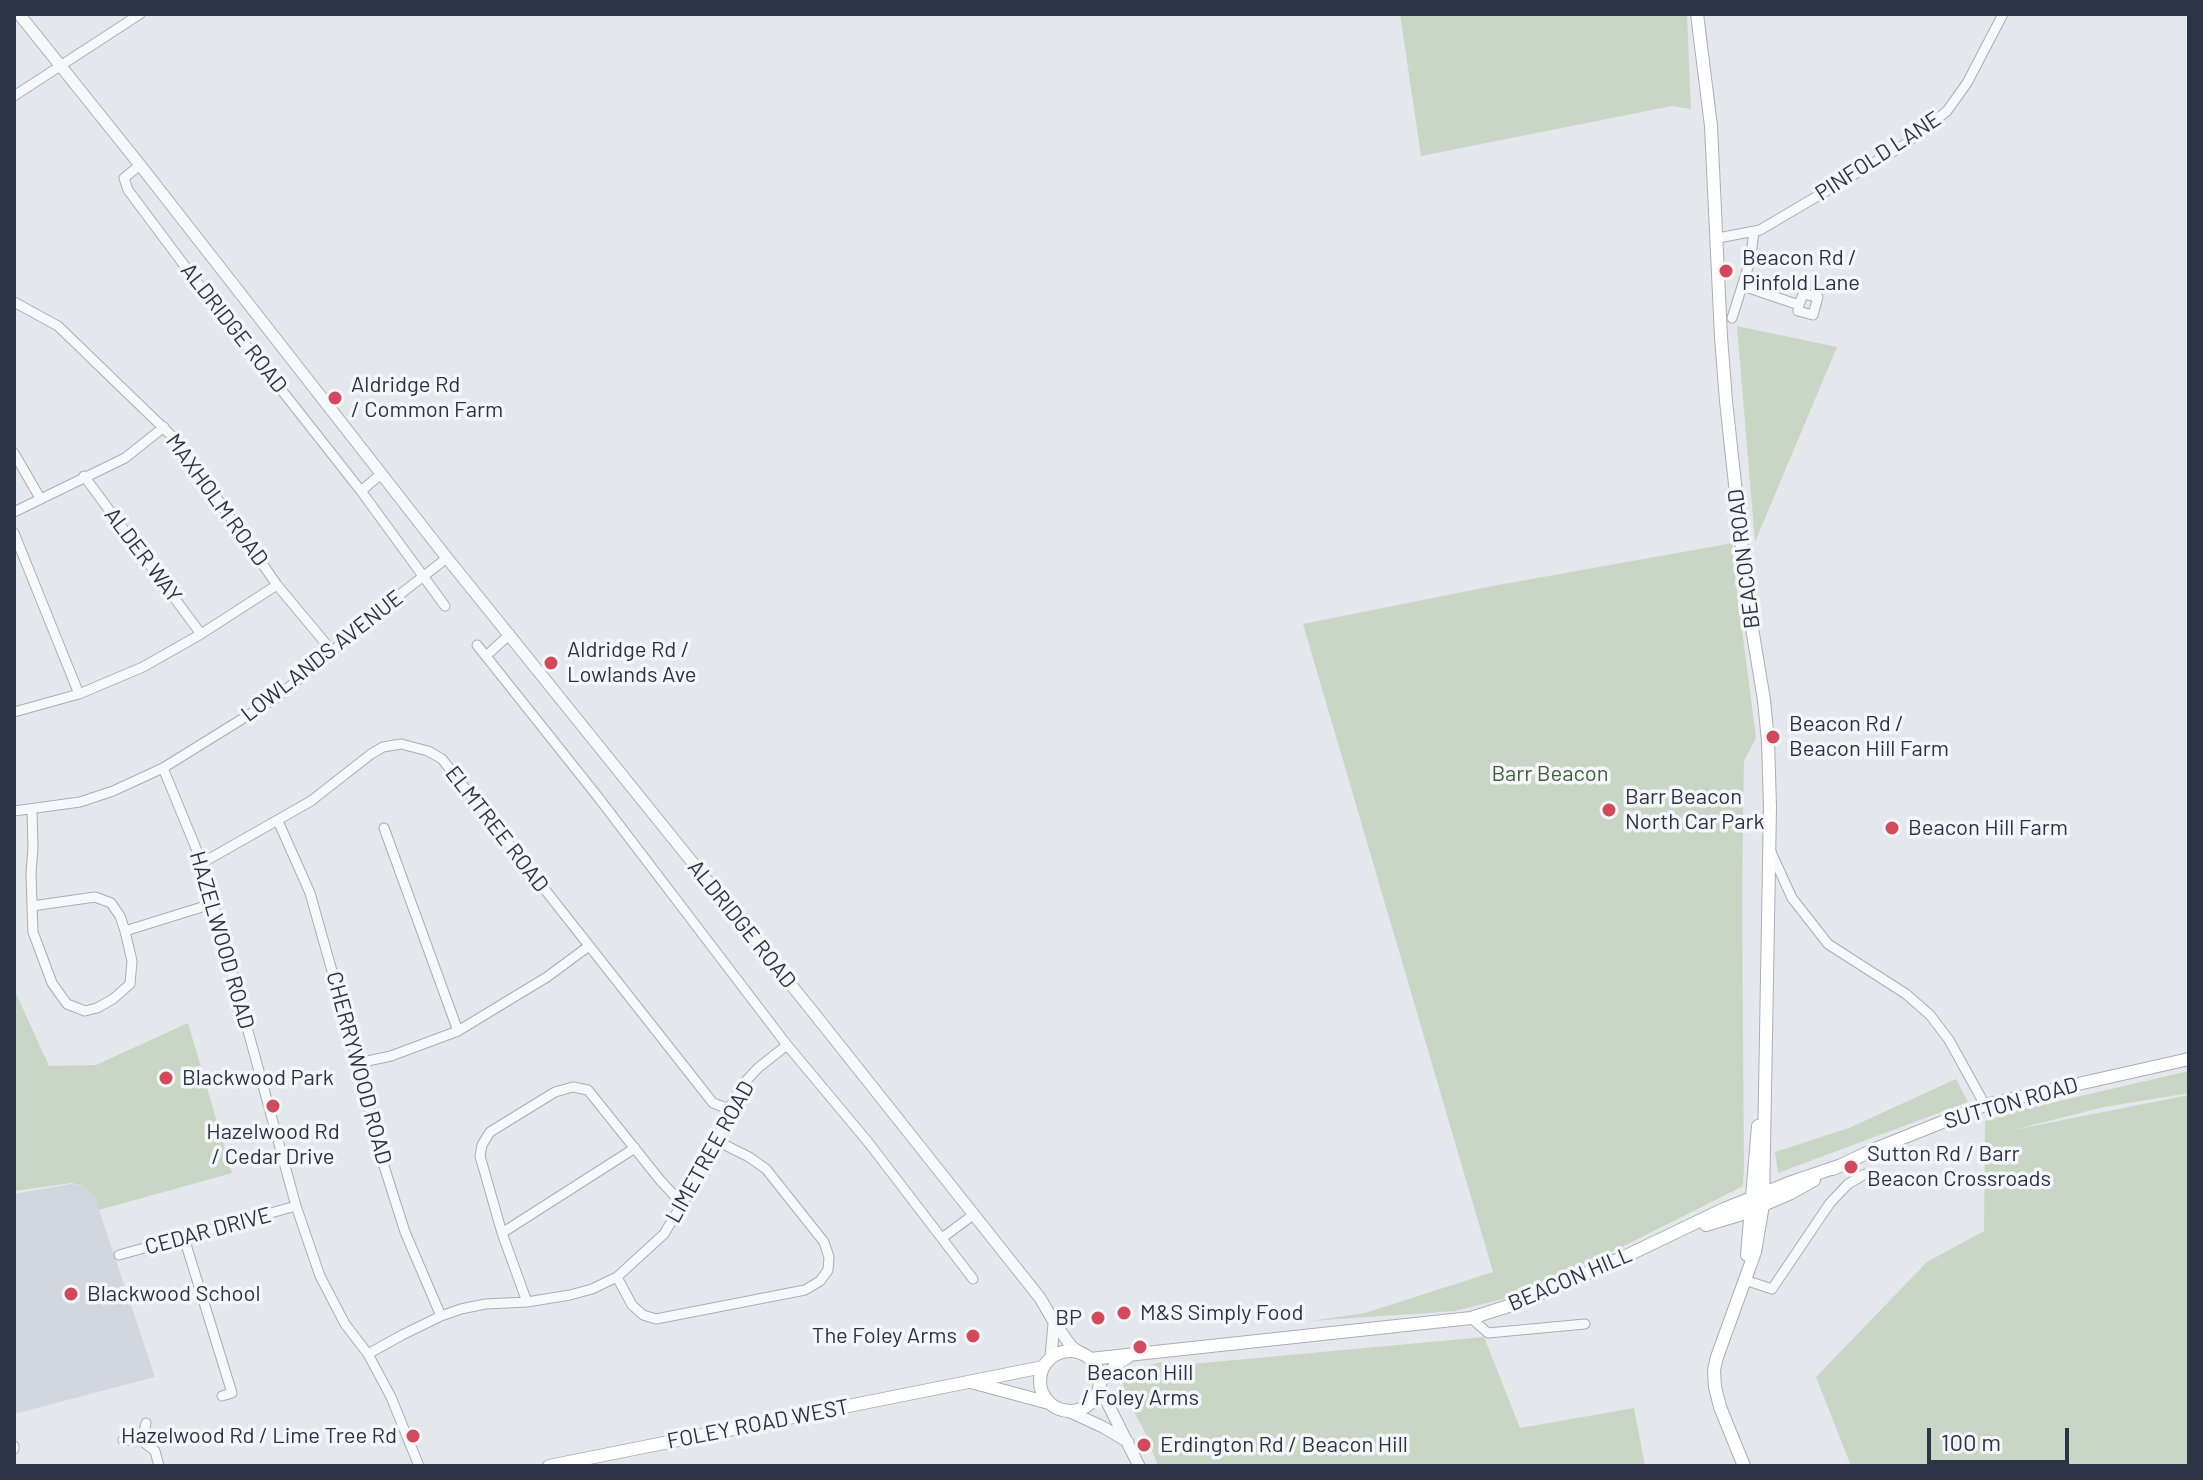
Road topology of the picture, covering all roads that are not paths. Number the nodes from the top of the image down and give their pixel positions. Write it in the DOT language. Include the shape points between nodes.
graph roads {
  1 [pos="19,14"];
  2 [pos="140,14"];
  3 [pos="1697,14"];
  4 [pos="2003,14"];
  5 [pos="60,65"];
  6 [pos="14,96"];
  7 [pos="140,165"];
  8 [pos="1754,232"];
  9 [pos="1718,238"];
  10 [pos="1743,286"];
  11 [pos="14,302"];
  12 [pos="1799,305"];
  13 [pos="1732,318"];
  14 [pos="164,427"];
  15 [pos="14,453"];
  16 [pos="381,474"];
  17 [pos="84,476"];
  18 [pos="361,491"];
  19 [pos="40,498"];
  20 [pos="14,512"];
  21 [pos="14,533"];
  22 [pos="447,558"];
  23 [pos="423,577"];
  24 [pos="277,585"];
  25 [pos="445,606"];
  26 [pos="201,634"];
  27 [pos="510,634"];
  28 [pos="477,645"];
  29 [pos="332,651"];
  30 [pos="486,656"];
  31 [pos="79,694"];
  32 [pos="14,712"];
  33 [pos="163,768"];
  34 [pos="32,810"];
  35 [pos="14,811"];
  36 [pos="278,821"];
  37 [pos="384,828"];
  38 [pos="1770,849"];
  39 [pos="202,863"];
  40 [pos="215,903"];
  41 [pos="32,906"];
  42 [pos="125,931"];
  43 [pos="589,946"];
  44 [pos="458,1031"];
  45 [pos="787,1045"];
  46 [pos="2189,1059"];
  47 [pos="358,1063"];
  48 [pos="1985,1105"];
  49 [pos="729,1109"];
  50 [pos="717,1141"];
  51 [pos="635,1148"];
  52 [pos="1865,1174"];
  53 [pos="1757,1201"];
  54 [pos="683,1205"];
  55 [pos="296,1206"];
  56 [pos="973,1215"];
  57 [pos="502,1233"];
  58 [pos="184,1238"];
  59 [pos="942,1238"];
  60 [pos="119,1255"];
  61 [pos="617,1277"];
  62 [pos="973,1279"];
  63 [pos="1745,1280"];
  64 [pos="527,1302"];
  65 [pos="441,1316"];
  66 [pos="1471,1318"];
  67 [pos="1054,1322"];
  68 [pos="1585,1324"];
  69 [pos="368,1354"];
  70 [pos="1131,1354"];
  71 [pos="1086,1356"];
  72 [pos="1047,1362"];
  73 [pos="966,1381"];
  74 [pos="1100,1383"];
  75 [pos="222,1396"];
  76 [pos="1049,1403"];
  77 [pos="1066,1410"];
  78 [pos="146,1423"];
  79 [pos="123,1440"];
  80 [pos="142,1441"];
  81 [pos="1128,1442"];
  82 [pos="159,1466"];
  83 [pos="419,1466"];
  84 [pos="549,1466"];
  85 [pos="1139,1466"];
  86 [pos="1744,1466"];
  1 -- 5 [label="street, ALDRIDGE ROAD"];
  2 -- 5 [label="street"];
  3 -- 9 [label="main road, BEACON ROAD"];
  4 -- 8 [label="street, PINFOLD LANE" via="1947,111 1904,145"];
  5 -- 6 [label="street"];
  5 -- 7 [label="street, ALDRIDGE ROAD"];
  7 -- 16 [label="street, ALDRIDGE ROAD"];
  7 -- 18 [label="street, ALDRIDGE ROAD" via="124,178 128,190"];
  8 -- 9 [label="street, PINFOLD LANE"];
  8 -- 10 [label="street"];
  9 -- 38 [label="main road, BEACON ROAD" via="1726,401 1768,741"];
  10 -- 12 [label="street"];
  10 -- 13 [label="street"];
  11 -- 14 [label="street, MAXHOLM ROAD" via="58,326"];
  14 -- 17 [label="street" via="125,458"];
  14 -- 24 [label="street, MAXHOLM ROAD"];
  15 -- 19 [label="street"];
  16 -- 18 [label="street"];
  16 -- 22 [label="street, ALDRIDGE ROAD"];
  17 -- 19 [label="street"];
  17 -- 26 [label="street, ALDER WAY"];
  18 -- 23 [label="street, ALDRIDGE ROAD"];
  19 -- 20 [label="street"];
  21 -- 31 [label="street"];
  22 -- 23 [label="street, LOWLANDS AVENUE"];
  22 -- 27 [label="street, ALDRIDGE ROAD"];
  23 -- 25 [label="street, ALDRIDGE ROAD"];
  23 -- 29 [label="street, LOWLANDS AVENUE"];
  24 -- 26 [label="street"];
  24 -- 29 [label="street, MAXHOLM ROAD"];
  26 -- 31 [label="street" via="143,667"];
  27 -- 30 [label="street"];
  27 -- 56 [label="street, ALDRIDGE ROAD"];
  28 -- 30 [label="street, ALDRIDGE ROAD"];
  29 -- 33 [label="street, LOWLANDS AVENUE" via="276,698"];
  30 -- 45 [label="street, ALDRIDGE ROAD"];
  31 -- 32 [label="street"];
  33 -- 34 [label="street, LOWLANDS AVENUE" via="80,802"];
  33 -- 39 [label="street, HAZELWOOD ROAD"];
  34 -- 35 [label="street, LOWLANDS AVENUE"];
  34 -- 41 [label="street"];
  36 -- 39 [label="street, ELMTREE ROAD"];
  36 -- 43 [label="street, ELMTREE ROAD" via="383,747 401,744 428,751 442,759"];
  36 -- 47 [label="street, CHERRYWOOD ROAD" via="310,893"];
  37 -- 44 [label="street" via="394,843"];
  38 -- 48 [label="street" via="1792,898 1828,944 1930,1015"];
  38 -- 53 [label="main road, BEACON ROAD" via="1765,1134"];
  39 -- 40 [label="street, HAZELWOOD ROAD"];
  40 -- 42 [label="street"];
  40 -- 55 [label="street, HAZELWOOD ROAD"];
  41 -- 42 [label="street" via="95,897 111,903"];
  41 -- 42 [label="street" via="33,932 52,983 67,1004 85,1011 113,999 130,984 132,961"];
  43 -- 44 [label="street"];
  43 -- 49 [label="street, ELMTREE ROAD" via="713,1103"];
  44 -- 47 [label="street"];
  45 -- 49 [label="street, LIMETREE ROAD" via="743,1084"];
  45 -- 59 [label="street, ALDRIDGE ROAD"];
  46 -- 48 [label="main road, SUTTON ROAD"];
  47 -- 65 [label="street, CHERRYWOOD ROAD" via="401,1219"];
  48 -- 53 [label="main road, SUTTON ROAD"];
  49 -- 50 [label="street, LIMETREE ROAD"];
  50 -- 54 [label="street, LIMETREE ROAD"];
  50 -- 61 [label="street" via="766,1169 824,1242 828,1270 820,1281 805,1290 656,1319 632,1305"];
  51 -- 54 [label="street"];
  51 -- 57 [label="street"];
  51 -- 57 [label="street" via="588,1090 573,1087 555,1092 490,1132 480,1156"];
  52 -- 63 [label="street" via="1830,1203 1772,1289"];
  53 -- 63 [label="main road, BEACON ROAD" via="1755,1252"];
  53 -- 66 [label="main road, BEACON HILL" via="1521,1302"];
  54 -- 61 [label="street, LIMETREE ROAD" via="664,1234"];
  55 -- 58 [label="street, CEDAR DRIVE"];
  55 -- 69 [label="street, HAZELWOOD ROAD" via="320,1276"];
  56 -- 59 [label="street"];
  56 -- 67 [label="street, ALDRIDGE ROAD"];
  57 -- 64 [label="street"];
  58 -- 60 [label="street, CEDAR DRIVE"];
  58 -- 75 [label="street" via="232,1393"];
  59 -- 62 [label="street, ALDRIDGE ROAD"];
  61 -- 64 [label="street, LIMETREE ROAD" via="581,1292"];
  63 -- 86 [label="main road, BEACON ROAD" via="1714,1370 1720,1407"];
  64 -- 65 [label="street, LIMETREE ROAD" via="485,1304"];
  65 -- 69 [label="street, LIMETREE ROAD"];
  66 -- 68 [label="street, BEACON HILL" via="1488,1333"];
  66 -- 70 [label="main road, BEACON HILL"];
  67 -- 71 [label="street, ALDRIDGE ROAD" via="1071,1346"];
  67 -- 72 [label="street"];
  69 -- 83 [label="street, HAZELWOOD ROAD"];
  70 -- 71 [label="main road, BEACON HILL"];
  70 -- 74 [label="main road"];
  71 -- 72 [label="main road" via="1069,1351"];
  71 -- 74 [label="main road"];
  72 -- 73 [label="main road, FOLEY ROAD WEST"];
  72 -- 76 [label="main road" via="1040,1382"];
  73 -- 76 [label="main road, FOLEY ROAD WEST"];
  73 -- 84 [label="main road, FOLEY ROAD WEST"];
  74 -- 77 [label="main road" via="1088,1404"];
  74 -- 81 [label="street"];
  76 -- 77 [label="main road"];
  77 -- 81 [label="street"];
  78 -- 80 [label="street"];
  79 -- 80 [label="street"];
  80 -- 82 [label="street" via="155,1451"];
  81 -- 85 [label="street"];
}
